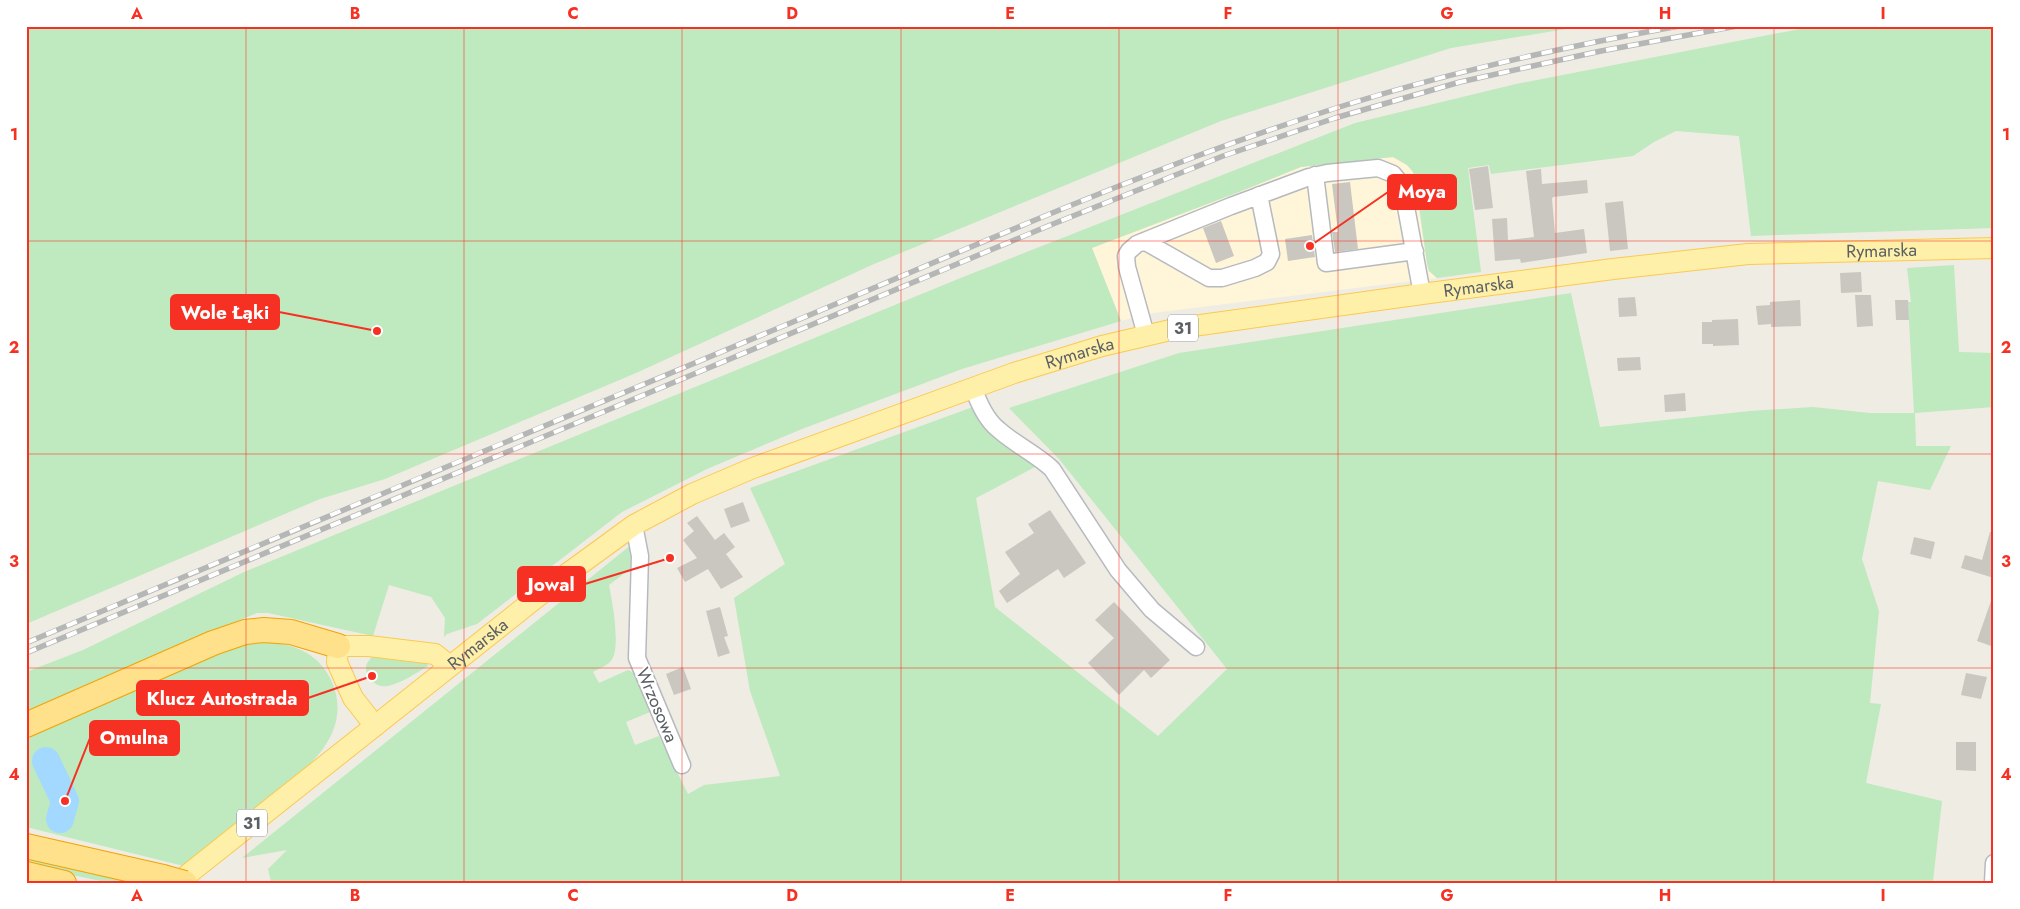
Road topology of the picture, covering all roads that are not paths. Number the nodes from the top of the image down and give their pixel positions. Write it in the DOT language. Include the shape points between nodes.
graph roads {
  1 [pos="1315,175"];
  2 [pos="1259,195"];
  3 [pos="1144,241"];
  4 [pos="1994,248"];
  5 [pos="1415,251"];
  6 [pos="1422,294"];
  7 [pos="1146,335"];
  8 [pos="972,388"];
  9 [pos="634,525"];
  10 [pos="338,646"];
  11 [pos="1196,647"];
  12 [pos="450,666"];
  13 [pos="27,725"];
  14 [pos="375,726"];
  15 [pos="682,765"];
  16 [pos="33,847"];
  17 [pos="1994,863"];
  18 [pos="26,874"];
  19 [pos="175,881"];
  20 [pos="64,883"];
  21 [pos="1993,883"];
  1 -- 2 [label="street"];
  1 -- 5 [label="street" via="1368,168 1393,174 1402,185"];
  1 -- 5 [label="street" via="1326,263"];
  2 -- 3 [label="street"];
  2 -- 3 [label="street" via="1271,254 1267,262 1254,268 1222,278 1209,278"];
  3 -- 7 [label="street" via="1129,251 1126,261"];
  4 -- 6 [label="main road, Rymarska / 31" via="1748,254"];
  5 -- 6 [label="street"];
  6 -- 7 [label="main road, Rymarska / 31"];
  7 -- 8 [label="main road, Rymarska / 31" via="1058,359"];
  8 -- 9 [label="main road, Rymarska / 31" via="753,468 692,494"];
  8 -- 11 [label="street" via="985,414 998,429 1052,469 1118,570 1152,610"];
  9 -- 12 [label="main road, Rymarska / 31"];
  9 -- 15 [label="street, Wrzosowa" via="640,556 638,658"];
  10 -- 12 [label="main road" via="369,646 435,654"];
  10 -- 13 [label="highway" via="291,632 246,632 213,643"];
  10 -- 14 [label="main road" via="337,662 353,698"];
  12 -- 14 [label="main road, Rymarska / 31"];
  14 -- 19 [label="main road, Rymarska / 31"];
  16 -- 19 [label="highway"];
  17 -- 21 [label="street"];
  18 -- 20 [label="highway"];
}
